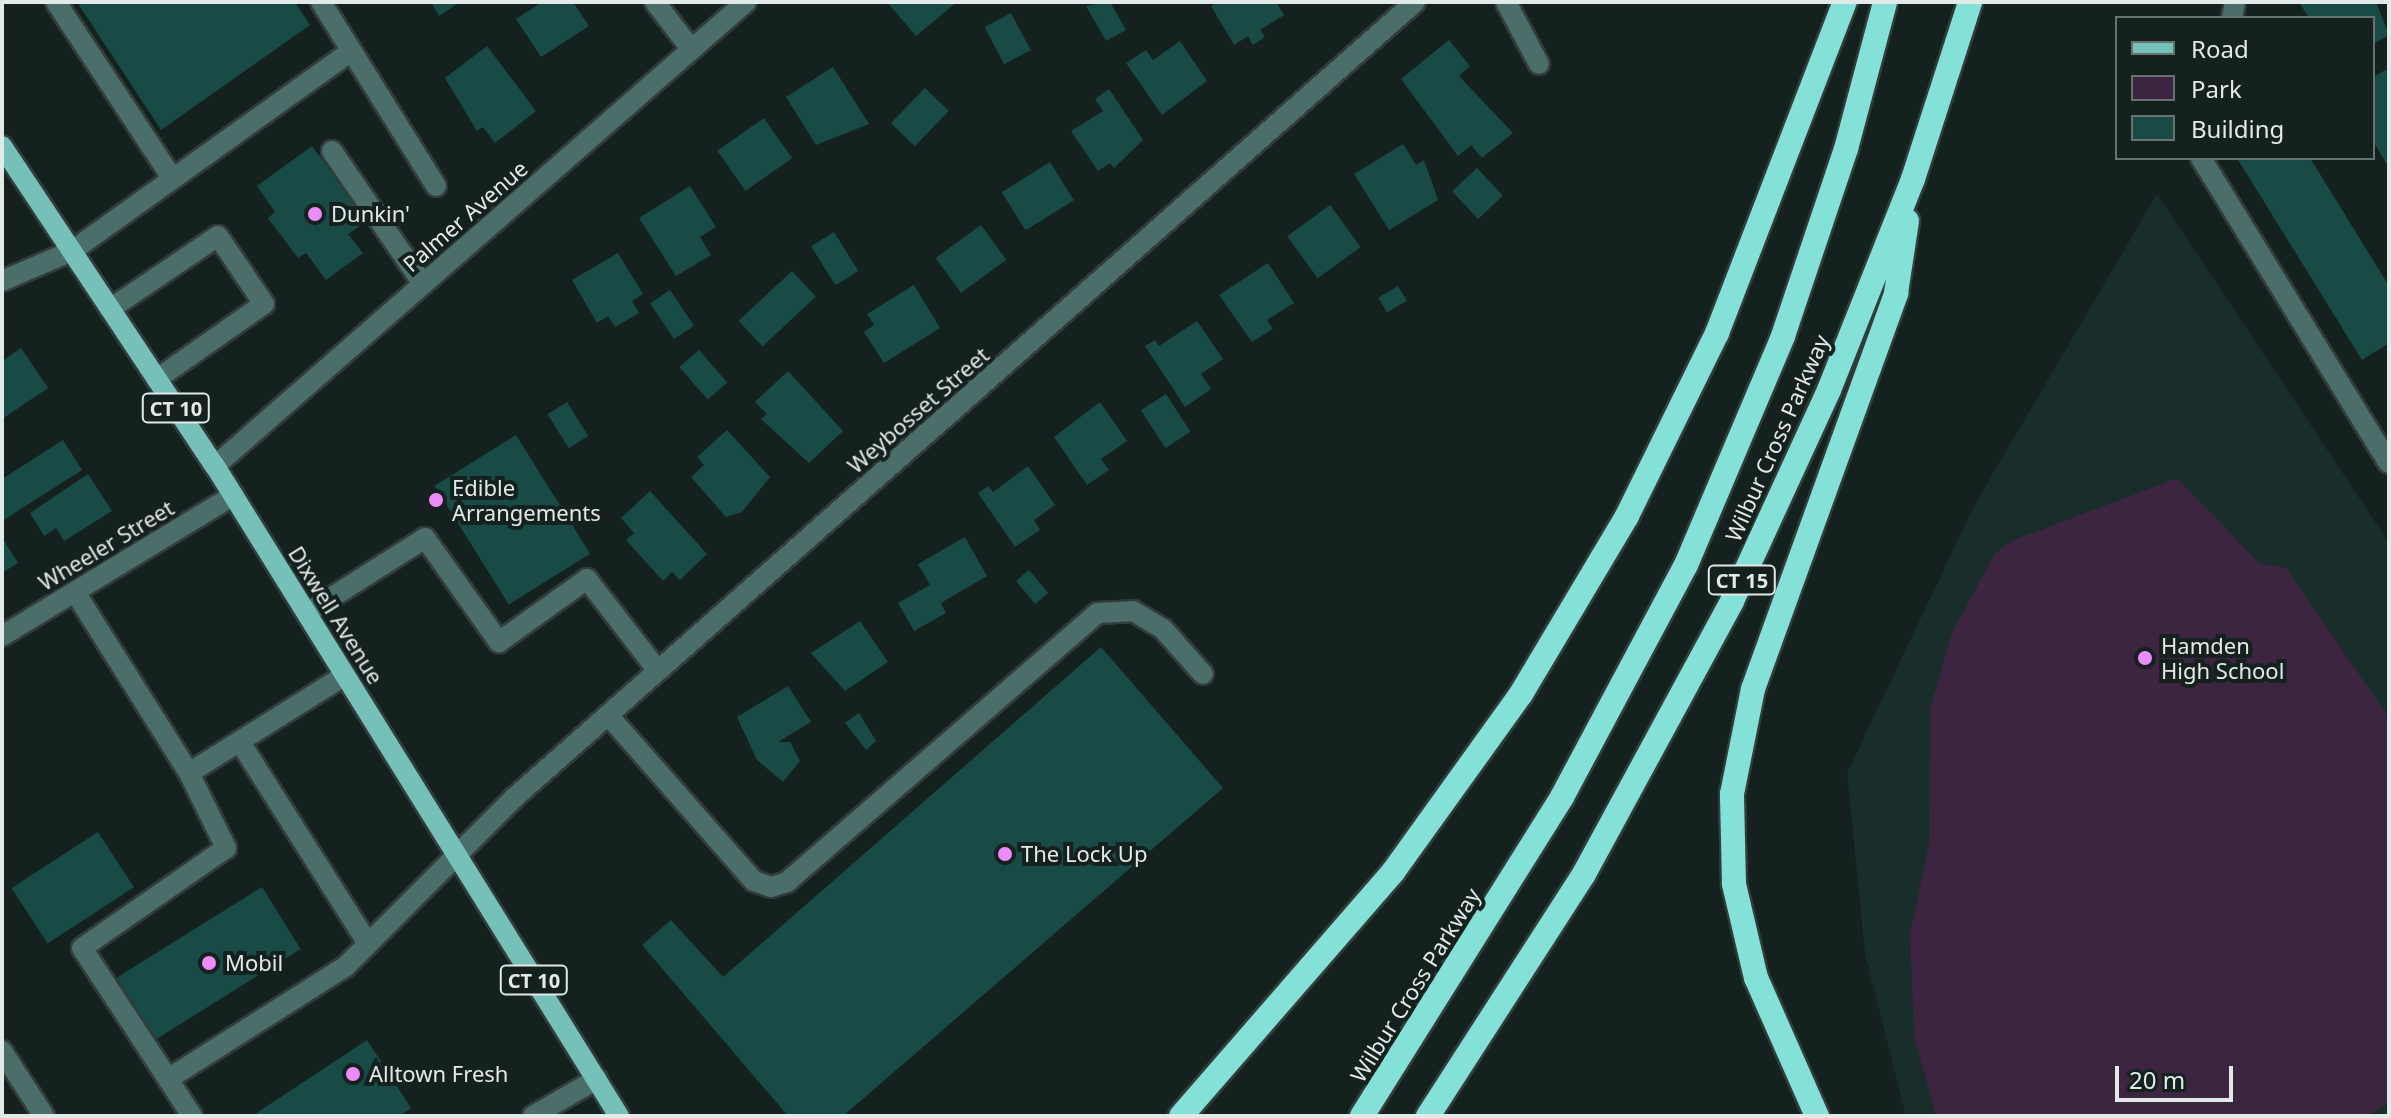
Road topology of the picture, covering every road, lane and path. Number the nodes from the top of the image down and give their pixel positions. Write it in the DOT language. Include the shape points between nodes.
graph roads {
  1 [pos="56,2"];
  2 [pos="321,2"];
  3 [pos="655,2"];
  4 [pos="746,2"];
  5 [pos="1415,2"];
  6 [pos="1506,2"];
  7 [pos="1845,2"];
  8 [pos="1885,2"];
  9 [pos="1970,2"];
  10 [pos="691,49"];
  11 [pos="351,51"];
  12 [pos="1539,64"];
  13 [pos="2,146"];
  14 [pos="332,151"];
  15 [pos="2202,160"];
  16 [pos="172,178"];
  17 [pos="1913,179"];
  18 [pos="436,186"];
  19 [pos="72,251"];
  20 [pos="2,281"];
  21 [pos="423,284"];
  22 [pos="110,309"];
  23 [pos="157,379"];
  24 [pos="2389,463"];
  25 [pos="215,466"];
  26 [pos="234,495"];
  27 [pos="75,592"];
  28 [pos="307,613"];
  29 [pos="2,636"];
  30 [pos="658,671"];
  31 [pos="1203,674"];
  32 [pos="345,675"];
  33 [pos="608,715"];
  34 [pos="240,742"];
  35 [pos="189,773"];
  36 [pos="454,856"];
  37 [pos="368,944"];
  38 [pos="2,1051"];
  39 [pos="168,1079"];
  40 [pos="597,1079"];
  41 [pos="44,1116"];
  42 [pos="192,1116"];
  43 [pos="533,1116"];
  44 [pos="619,1116"];
  45 [pos="1181,1116"];
  46 [pos="1362,1116"];
  47 [pos="1428,1116"];
  48 [pos="1817,1116"];
  1 -- 16 [label="street"];
  2 -- 11 [label="street"];
  3 -- 10 [label="street"];
  4 -- 10 [label="street, Palmer Avenue"];
  5 -- 30 [label="street, Weybosset Street"];
  6 -- 12 [label="street"];
  7 -- 45 [label="highway" via="1717,333 1603,557 1521,694 1393,872"];
  8 -- 46 [label="highway, Wilbur Cross Parkway / CT 15" via="1846,149 1783,336 1686,565 1562,797"];
  9 -- 17 [label="highway, Wilbur Cross Parkway / CT 15"];
  10 -- 21 [label="street, Palmer Avenue"];
  11 -- 16 [label="street"];
  11 -- 18 [label="street"];
  13 -- 19 [label="main road, Dixwell Avenue / CT 10"];
  14 -- 21 [label="street"];
  15 -- 24 [label="street"];
  16 -- 19 [label="street"];
  17 -- 47 [label="highway, Wilbur Cross Parkway / CT 15" via="1829,390 1732,601 1584,874"];
  17 -- 48 [label="highway" via="1896,293 1753,689 1732,794 1734,884 1756,978"];
  19 -- 20 [label="street"];
  19 -- 22 [label="main road, Dixwell Avenue / CT 10"];
  21 -- 25 [label="street, Palmer Avenue"];
  22 -- 23 [label="main road, Dixwell Avenue / CT 10"];
  22 -- 23 [label="street" via="218,236 264,304"];
  23 -- 25 [label="main road, Dixwell Avenue / CT 10"];
  25 -- 26 [label="main road, Dixwell Avenue / CT 10"];
  26 -- 27 [label="street, Wheeler Street"];
  26 -- 28 [label="main road, Dixwell Avenue / CT 10"];
  27 -- 29 [label="street, Wheeler Street"];
  27 -- 35 [label="street"];
  28 -- 30 [label="street" via="425,538 499,642 587,579"];
  28 -- 32 [label="main road, Dixwell Avenue / CT 10"];
  30 -- 33 [label="street, Weybosset Street"];
  31 -- 33 [label="street" via="1163,629 1133,611 1098,613 787,882 771,887 754,881"];
  32 -- 34 [label="street"];
  32 -- 36 [label="main road, Dixwell Avenue / CT 10"];
  33 -- 36 [label="street, Weybosset Street"];
  34 -- 35 [label="street"];
  34 -- 37 [label="street"];
  35 -- 39 [label="street" via="226,848 82,948"];
  36 -- 37 [label="street, Weybosset Street"];
  36 -- 40 [label="main road, Dixwell Avenue / CT 10"];
  37 -- 39 [label="street, Weybosset Street"];
  38 -- 41 [label="street"];
  39 -- 42 [label="street"];
  40 -- 43 [label="street"];
  40 -- 44 [label="main road, Dixwell Avenue / CT 10"];
}
